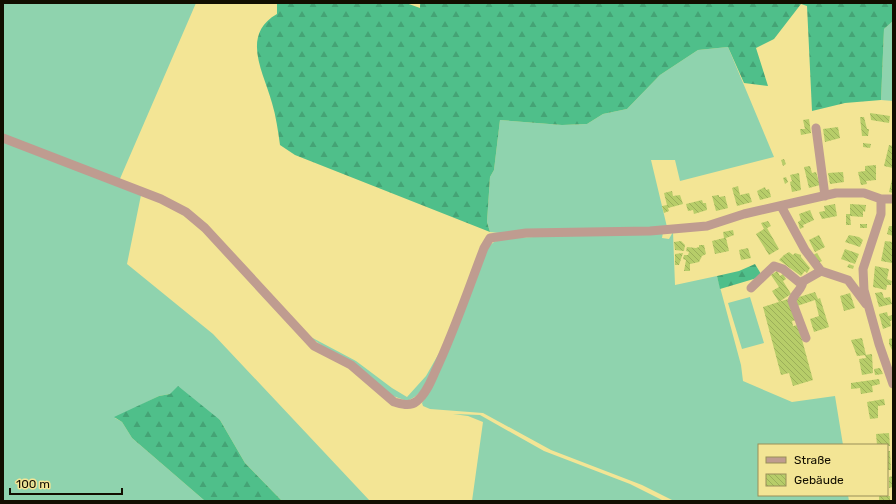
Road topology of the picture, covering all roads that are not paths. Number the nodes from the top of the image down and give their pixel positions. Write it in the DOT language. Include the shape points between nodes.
graph roads {
  1 [pos="816,128"];
  2 [pos="3,138"];
  3 [pos="825,196"];
  4 [pos="881,199"];
  5 [pos="893,199"];
  6 [pos="781,206"];
  7 [pos="821,271"];
  8 [pos="803,281"];
  9 [pos="751,288"];
  10 [pos="869,309"];
  11 [pos="806,338"];
  12 [pos="893,384"];
  1 -- 3 [label="street"];
  2 -- 6 [label="street" via="161,199 186,212 205,228 314,346 351,365 389,398 402,405 417,401 428,387 490,238 526,233 707,226"];
  3 -- 4 [label="street" via="846,192 864,193"];
  3 -- 6 [label="street"];
  4 -- 5 [label="street"];
  4 -- 10 [label="street" via="881,214 863,269 864,290"];
  6 -- 7 [label="street"];
  7 -- 8 [label="street"];
  7 -- 10 [label="street" via="848,280"];
  8 -- 9 [label="street" via="800,283 783,269 774,266"];
  8 -- 11 [label="street" via="792,301"];
  10 -- 12 [label="street"];
}
